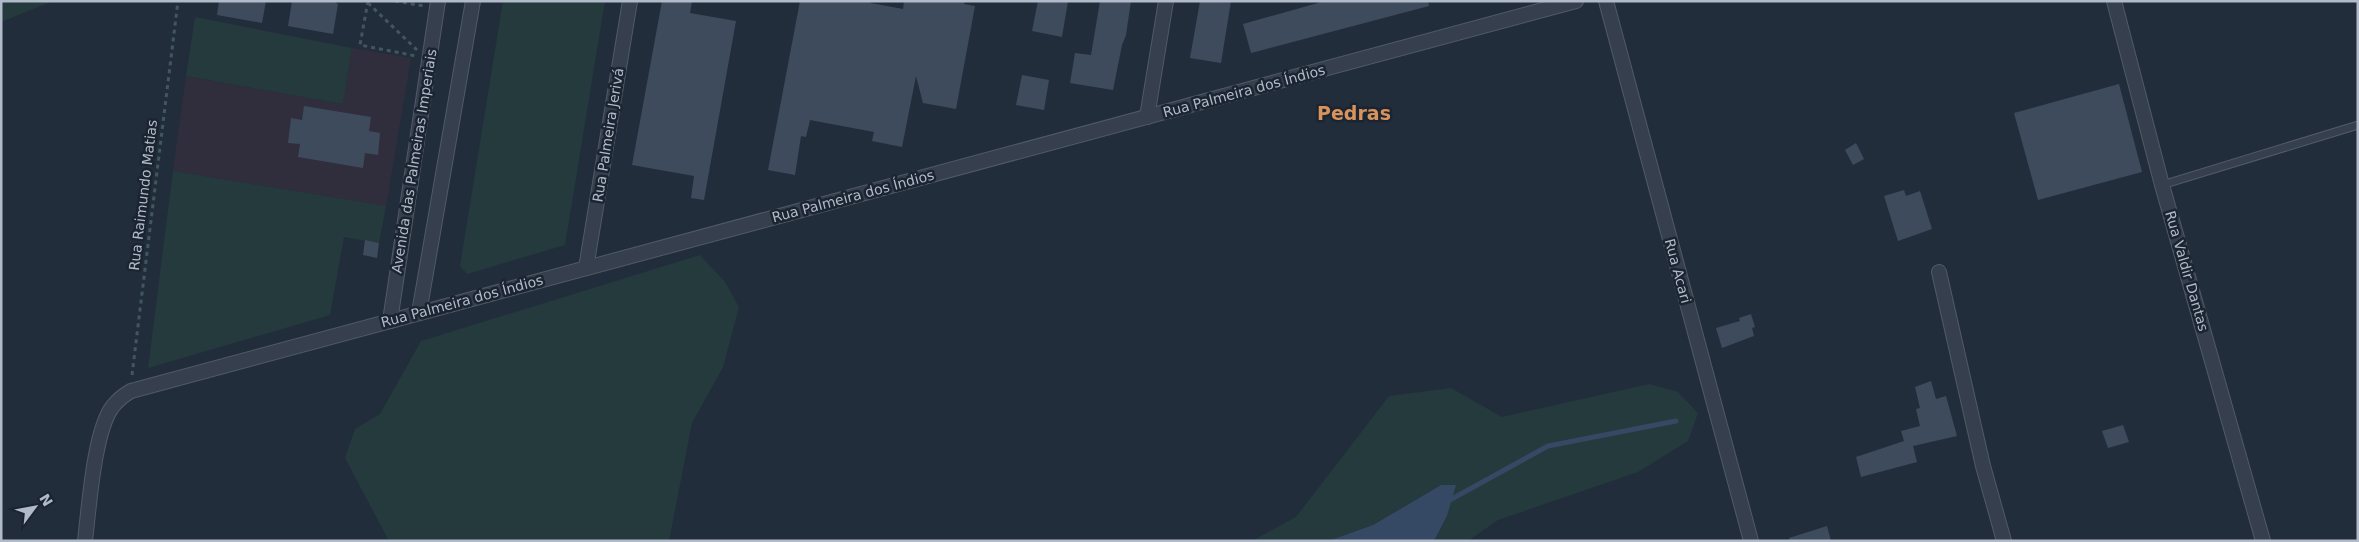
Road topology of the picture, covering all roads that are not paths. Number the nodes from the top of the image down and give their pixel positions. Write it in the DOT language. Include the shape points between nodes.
graph roads {
  1 [pos="473,1"];
  2 [pos="630,1"];
  3 [pos="1166,1"];
  4 [pos="1576,1"];
  5 [pos="1606,1"];
  6 [pos="2114,1"];
  7 [pos="431,4"];
  8 [pos="1147,117"];
  9 [pos="2358,125"];
  10 [pos="2162,185"];
  11 [pos="586,268"];
  12 [pos="1940,272"];
  13 [pos="419,313"];
  14 [pos="390,321"];
  15 [pos="85,541"];
  16 [pos="1751,541"];
  17 [pos="2004,541"];
  18 [pos="2262,541"];
  1 -- 13 [label="street"];
  2 -- 11 [label="street, Rua Palmeira Jerivá"];
  3 -- 8 [label="street"];
  4 -- 8 [label="street, Rua Palmeira dos Índios"];
  5 -- 16 [label="street, Rua Acari"];
  6 -- 10 [label="street, Rua Valdir Dantas"];
  7 -- 14 [label="street, Avenida das Palmeiras Imperiais"];
  8 -- 11 [label="street, Rua Palmeira dos Índios"];
  9 -- 10 [label="lane"];
  10 -- 18 [label="street, Rua Valdir Dantas"];
  11 -- 13 [label="street, Rua Palmeira dos Índios"];
  12 -- 17 [label="street"];
  13 -- 14 [label="street, Rua Palmeira dos Índios"];
  14 -- 15 [label="street, Rua Palmeira dos Índios" via="130,391 112,407 103,428"];
}
